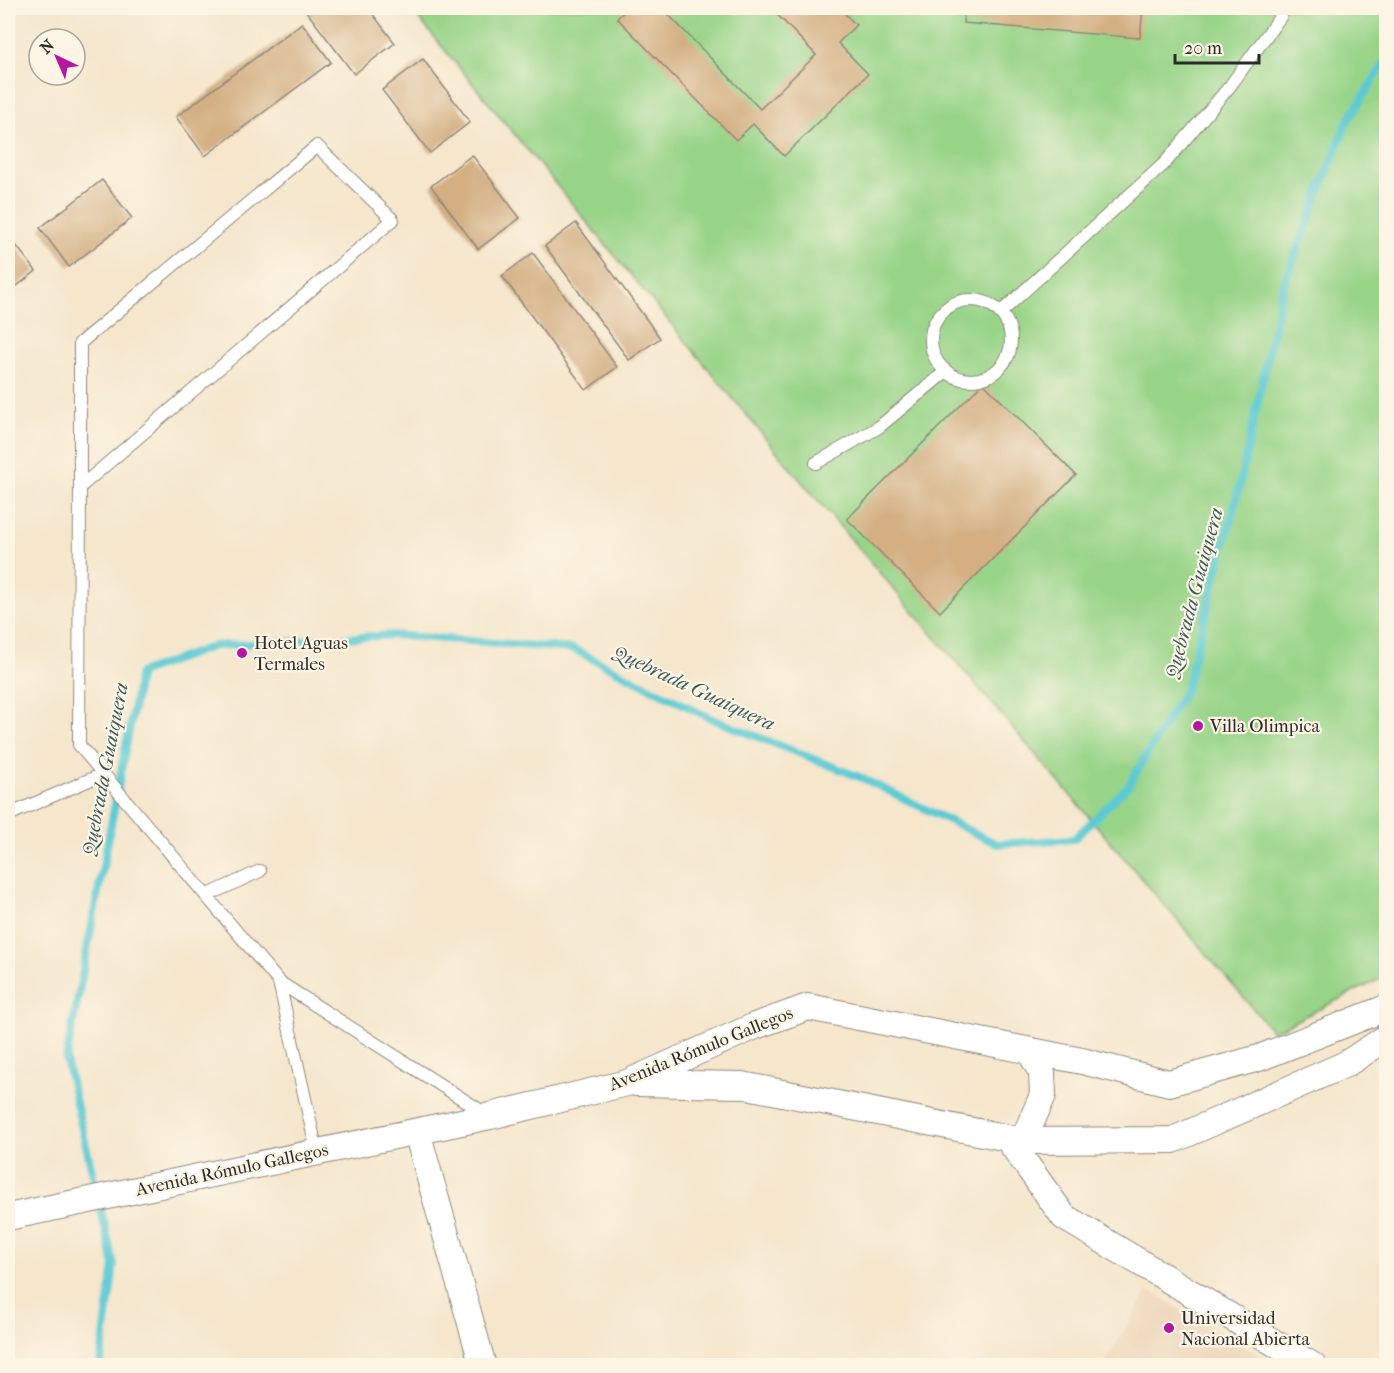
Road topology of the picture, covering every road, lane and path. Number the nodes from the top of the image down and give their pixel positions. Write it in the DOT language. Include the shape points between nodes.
graph roads {
  1 [pos="1284,8"];
  2 [pos="1000,313"];
  3 [pos="945,372"];
  4 [pos="816,463"];
  5 [pos="80,487"];
  6 [pos="103,774"];
  7 [pos="8,816"];
  8 [pos="260,871"];
  9 [pos="206,896"];
  10 [pos="279,982"];
  11 [pos="1386,1008"];
  12 [pos="1386,1038"];
  13 [pos="1030,1051"];
  14 [pos="627,1083"];
  15 [pos="490,1116"];
  16 [pos="417,1131"];
  17 [pos="1015,1140"];
  18 [pos="317,1152"];
  19 [pos="8,1217"];
  20 [pos="483,1365"];
  21 [pos="1313,1365"];
  1 -- 2 [label="lane" via="1230,86 1165,163"];
  2 -- 3 [label="lane" via="1011,335 1005,361 996,371 971,380"];
  2 -- 3 [label="lane" via="990,305 966,300 943,311 931,334 931,348"];
  3 -- 4 [label="lane" via="879,427"];
  5 -- 5 [label="lane" via="393,220 317,146 80,343"];
  5 -- 6 [label="lane" via="79,746"];
  6 -- 7 [label="lane"];
  6 -- 9 [label="lane"];
  8 -- 9 [label="lane"];
  9 -- 10 [label="lane"];
  10 -- 15 [label="lane"];
  10 -- 18 [label="lane"];
  11 -- 13 [label="street, Avenida Rómulo Gallegos" via="1259,1058 1169,1083"];
  12 -- 17 [label="street" via="1346,1064 1173,1140"];
  13 -- 14 [label="street, Avenida Rómulo Gallegos" via="808,1007 755,1026"];
  13 -- 17 [label="street" via="1042,1073 1043,1095"];
  14 -- 15 [label="street, Avenida Rómulo Gallegos"];
  14 -- 17 [label="street" via="742,1085"];
  15 -- 16 [label="street, Avenida Rómulo Gallegos"];
  16 -- 18 [label="street, Avenida Rómulo Gallegos"];
  16 -- 20 [label="street"];
  17 -- 21 [label="street" via="1064,1217"];
  18 -- 19 [label="street, Avenida Rómulo Gallegos"];
}
